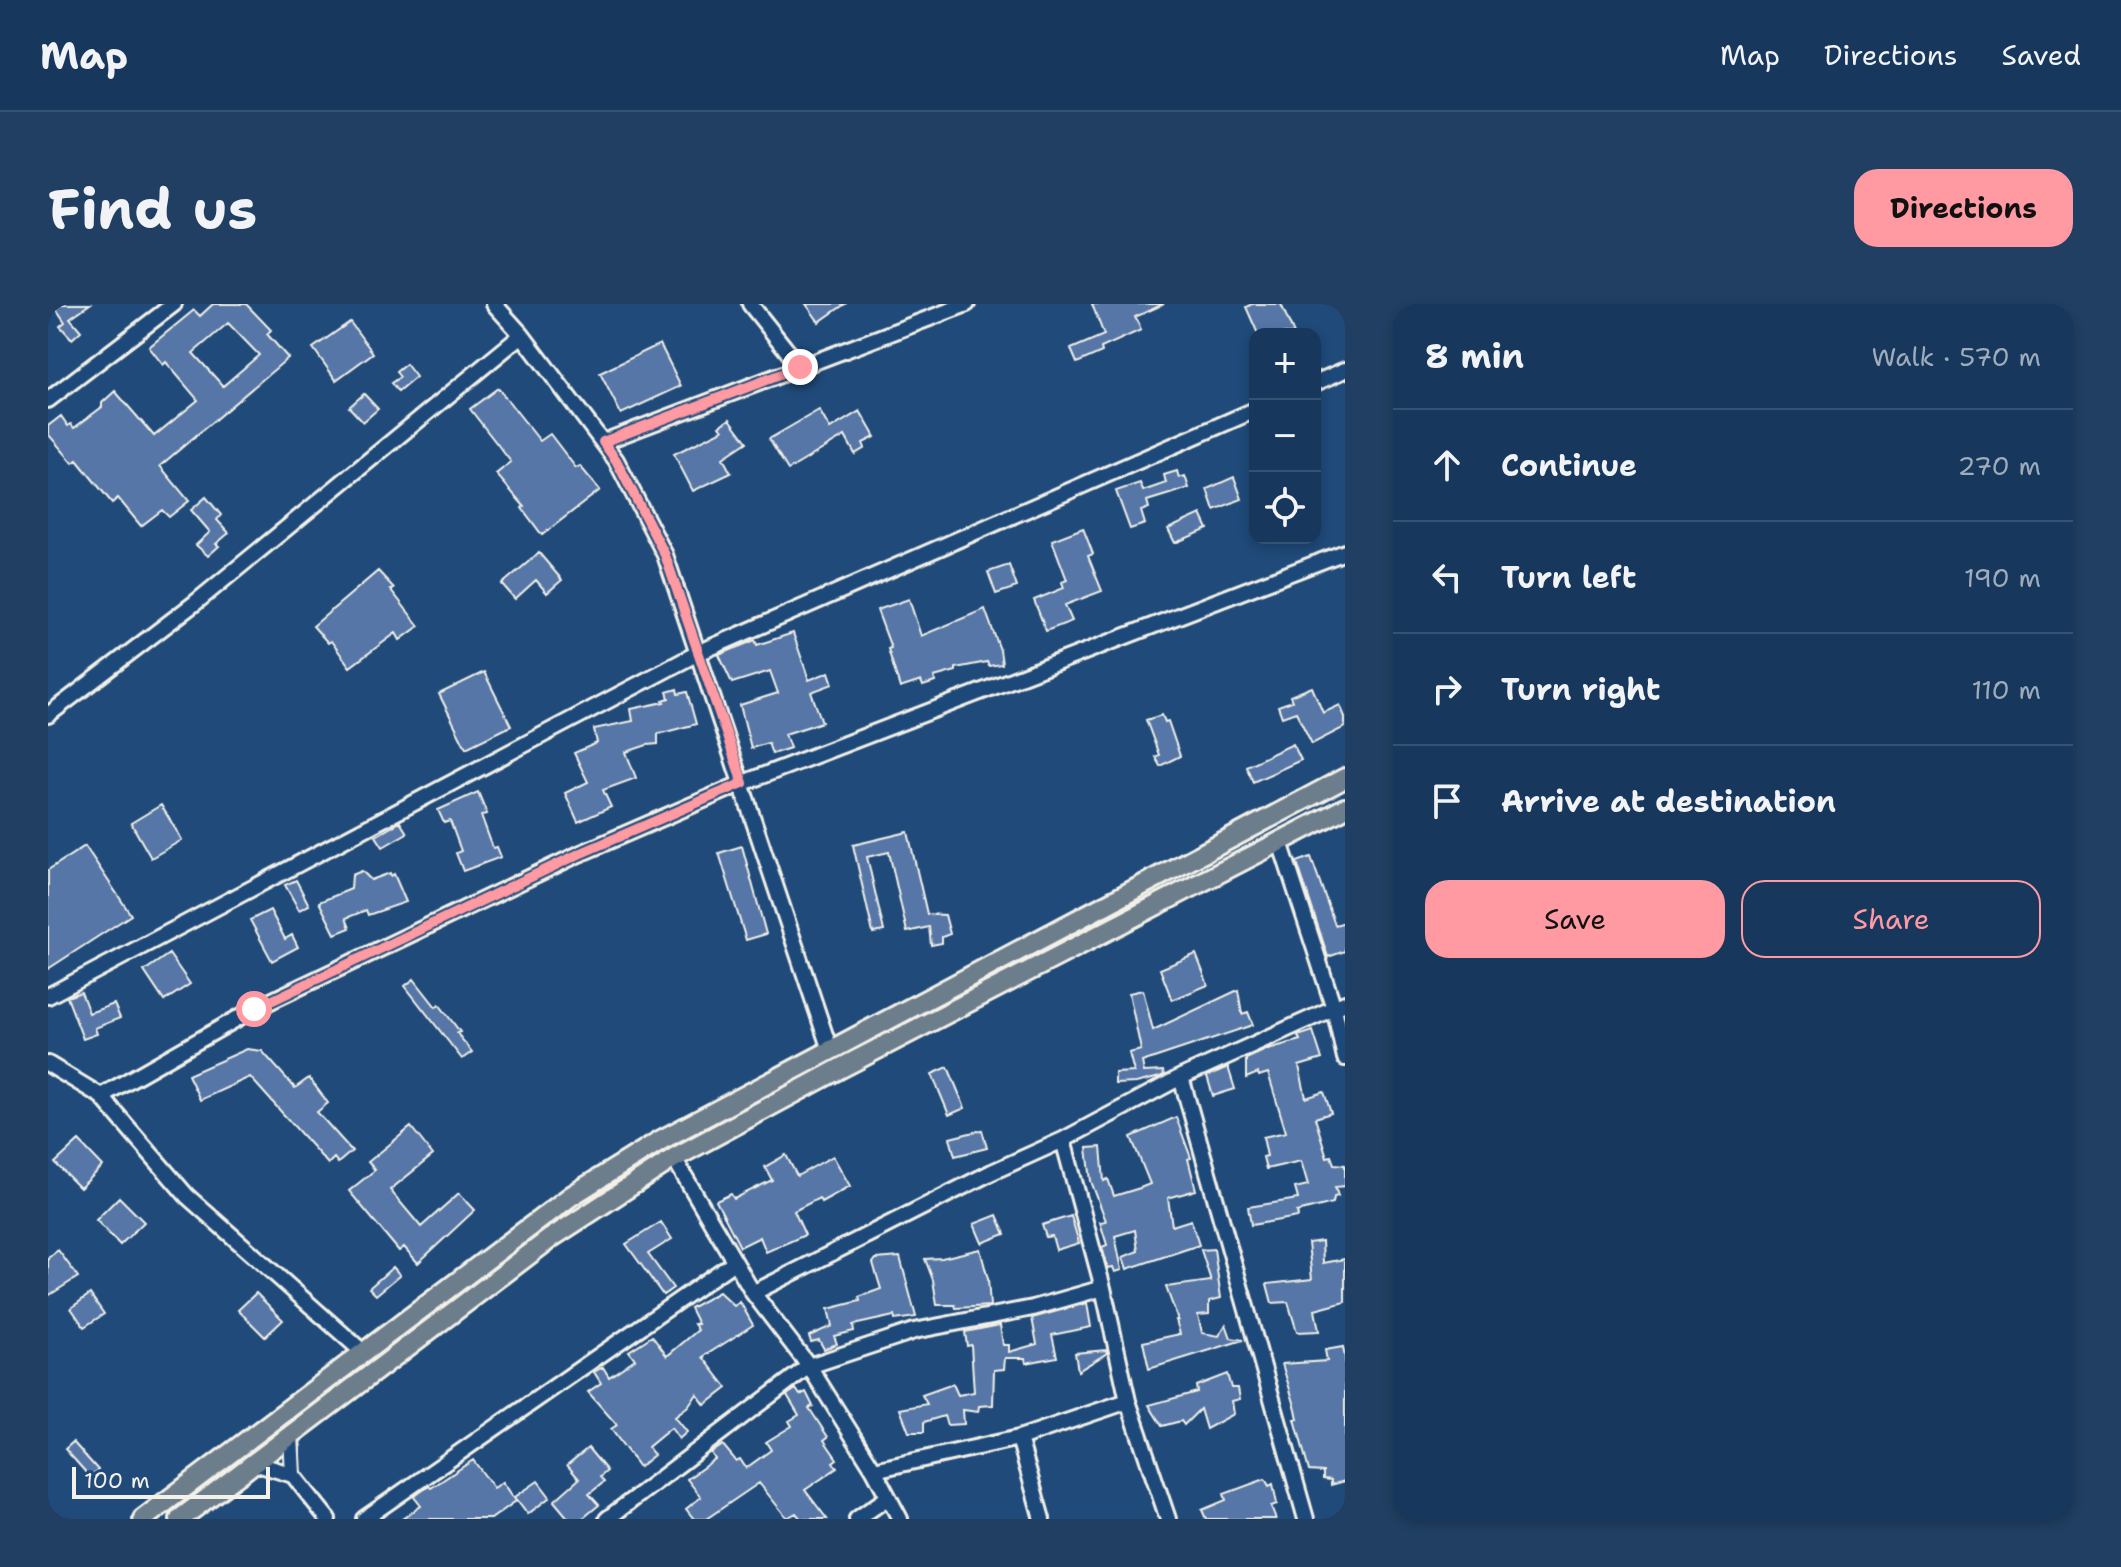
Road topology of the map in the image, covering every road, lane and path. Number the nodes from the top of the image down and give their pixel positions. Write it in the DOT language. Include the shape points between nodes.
graph roads {
  1 [pos="174,304"];
  2 [pos="494,304"];
  3 [pos="750,304"];
  4 [pos="967,304"];
  5 [pos="522,335"];
  6 [pos="800,367"];
  7 [pos="1345,370"];
  8 [pos="1321,380"];
  9 [pos="48,400"];
  10 [pos="1249,413"];
  11 [pos="603,442"];
  12 [pos="1345,552"];
  13 [pos="698,653"];
  14 [pos="48,715"];
  15 [pos="1345,778"];
  16 [pos="743,783"];
  17 [pos="1345,808"];
  18 [pos="1280,842"];
  19 [pos="48,996"];
  20 [pos="1339,1005"];
  21 [pos="830,1050"];
  22 [pos="1345,1058"];
  23 [pos="803,1065"];
  24 [pos="49,1067"];
  25 [pos="1181,1077"];
  26 [pos="815,1082"];
  27 [pos="101,1096"];
  28 [pos="1063,1140"];
  29 [pos="674,1158"];
  30 [pos="734,1262"];
  31 [pos="1103,1288"];
  32 [pos="753,1293"];
  33 [pos="364,1353"];
  34 [pos="809,1366"];
  35 [pos="1128,1401"];
  36 [pos="291,1435"];
  37 [pos="1019,1438"];
  38 [pos="254,1463"];
  39 [pos="874,1470"];
  40 [pos="293,1475"];
  41 [pos="887,1498"];
  42 [pos="143,1519"];
  43 [pos="180,1519"];
  44 [pos="328,1519"];
  45 [pos="364,1519"];
  46 [pos="607,1519"];
  47 [pos="857,1519"];
  48 [pos="900,1519"];
  49 [pos="1042,1519"];
  50 [pos="1168,1519"];
  51 [pos="1306,1519"];
  1 -- 9 [label="street"];
  2 -- 5 [label="street"];
  3 -- 6 [label="street"];
  4 -- 6 [label="street"];
  5 -- 11 [label="street"];
  5 -- 14 [label="street" via="195,603"];
  6 -- 11 [label="street"];
  7 -- 8 [label="street"];
  10 -- 13 [label="street"];
  11 -- 13 [label="street" via="665,555"];
  12 -- 16 [label="street"];
  13 -- 16 [label="street"];
  13 -- 19 [label="street"];
  15 -- 21 [label="main road"];
  16 -- 21 [label="street"];
  16 -- 27 [label="street" via="579,854 254,1009"];
  17 -- 18 [label="main road"];
  18 -- 20 [label="street"];
  18 -- 26 [label="main road"];
  20 -- 22 [label="street"];
  20 -- 25 [label="street"];
  21 -- 23 [label="main road"];
  23 -- 26 [label="main road"];
  23 -- 33 [label="main road" via="661,1140 571,1196"];
  24 -- 27 [label="street"];
  25 -- 28 [label="street"];
  25 -- 51 [label="street"];
  26 -- 29 [label="main road"];
  27 -- 33 [label="street" via="187,1196"];
  28 -- 31 [label="street"];
  28 -- 32 [label="street"];
  29 -- 30 [label="street"];
  29 -- 36 [label="main road" via="551,1238"];
  30 -- 32 [label="street"];
  30 -- 45 [label="street"];
  31 -- 34 [label="street" via="914,1331"];
  31 -- 35 [label="street"];
  32 -- 34 [label="street"];
  33 -- 42 [label="main road"];
  34 -- 39 [label="street"];
  34 -- 46 [label="street"];
  35 -- 37 [label="street"];
  35 -- 50 [label="street"];
  36 -- 38 [label="main road"];
  36 -- 40 [label="street"];
  37 -- 39 [label="street"];
  37 -- 49 [label="street"];
  38 -- 40 [label="street"];
  38 -- 43 [label="main road"];
  39 -- 41 [label="street"];
  40 -- 44 [label="street"];
  41 -- 47 [label="street"];
  41 -- 48 [label="street"];
}
